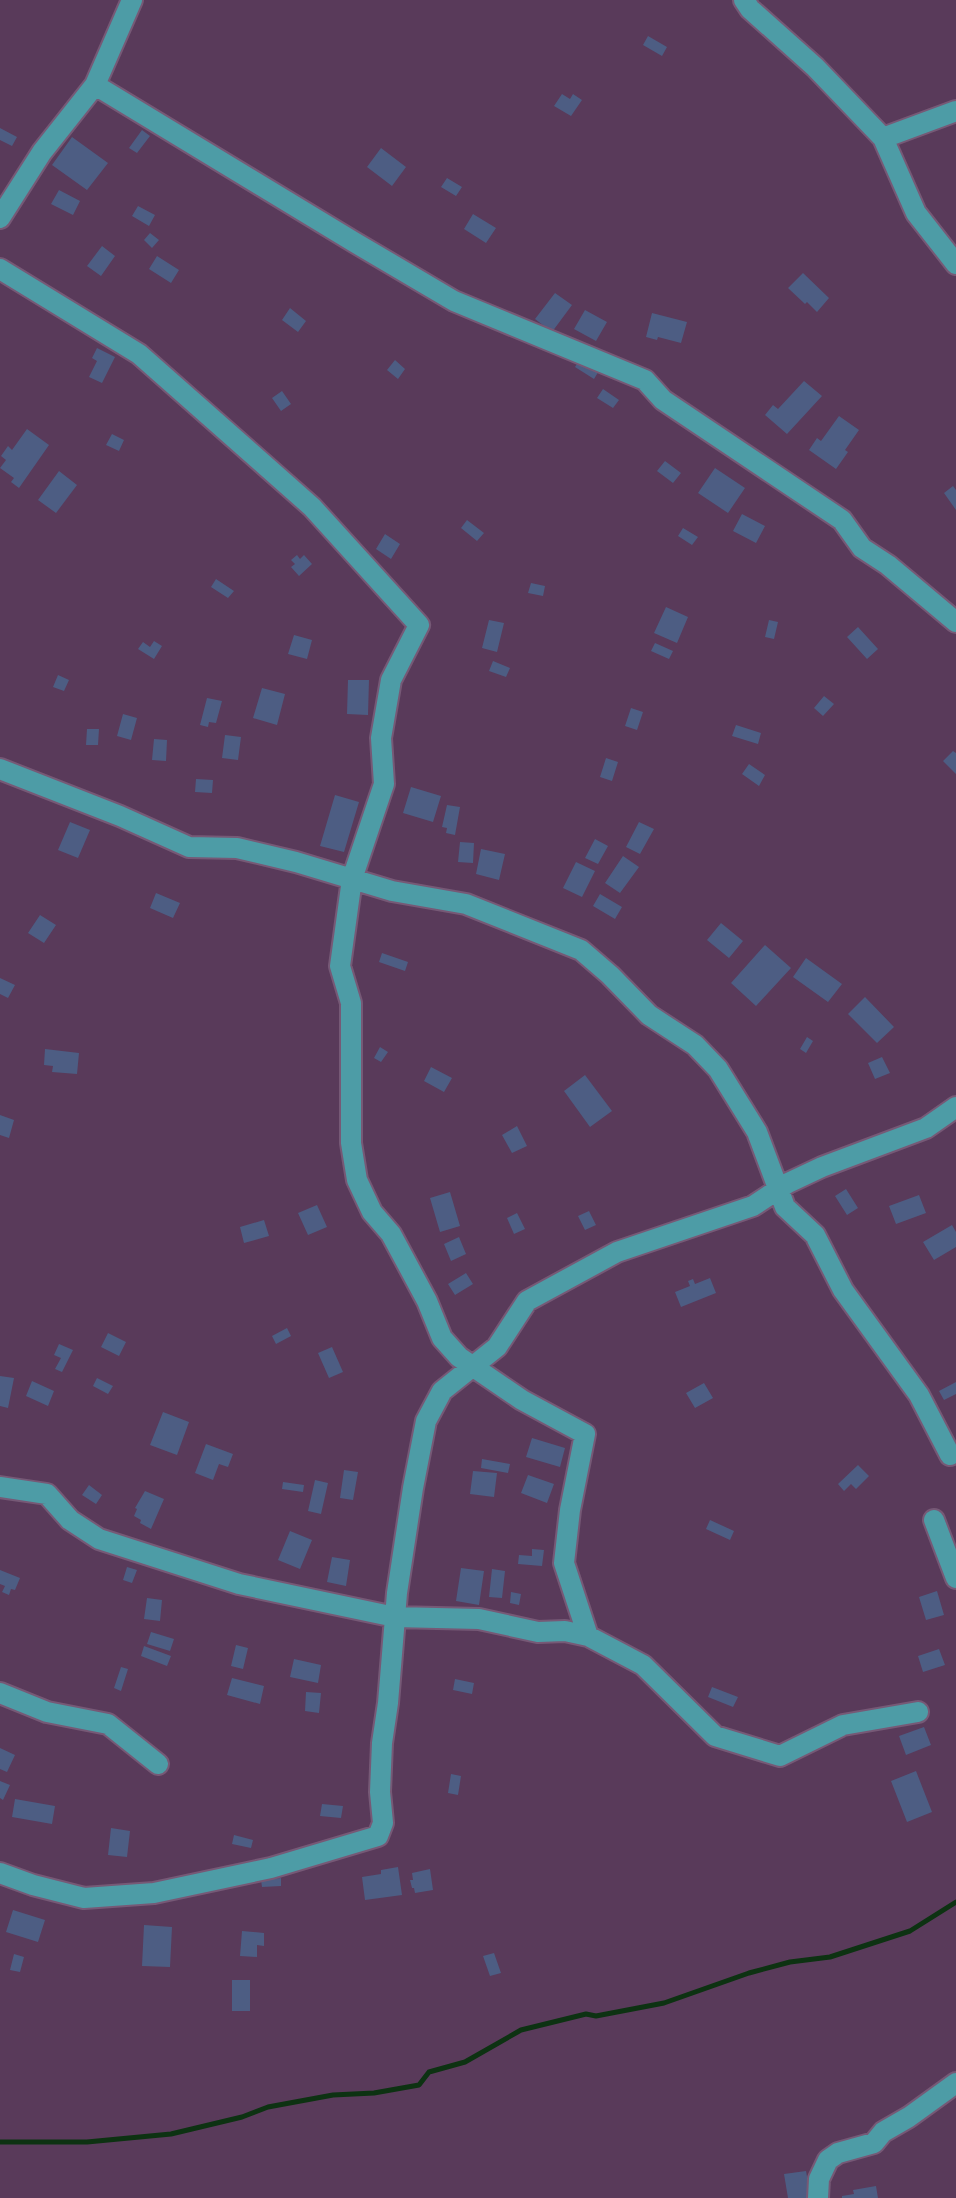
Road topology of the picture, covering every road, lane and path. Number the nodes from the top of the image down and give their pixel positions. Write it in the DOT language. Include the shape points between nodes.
graph roads {
  1 [pos="132,0"];
  2 [pos="744,0"];
  3 [pos="95,85"];
  4 [pos="956,111"];
  5 [pos="883,138"];
  6 [pos="0,218"];
  7 [pos="956,264"];
  8 [pos="0,269"];
  9 [pos="956,622"];
  10 [pos="0,769"];
  11 [pos="352,879"];
  12 [pos="956,1107"];
  13 [pos="779,1189"];
  14 [pos="472,1366"];
  15 [pos="950,1455"];
  16 [pos="0,1487"];
  17 [pos="934,1520"];
  18 [pos="956,1578"];
  19 [pos="395,1617"];
  20 [pos="588,1636"];
  21 [pos="0,1693"];
  22 [pos="918,1712"];
  23 [pos="158,1764"];
  24 [pos="0,1873"];
  25 [pos="956,2083"];
  26 [pos="818,2198"];
  1 -- 3 [label="street"];
  2 -- 5 [label="street"];
  3 -- 6 [label="street" via="42,152"];
  3 -- 9 [label="street" via="454,301 645,380 663,400 842,520 862,548"];
  4 -- 5 [label="street"];
  5 -- 7 [label="street" via="916,213"];
  8 -- 11 [label="street" via="139,354 312,507 419,625 391,680 381,738 384,784"];
  10 -- 11 [label="street" via="189,847 237,848"];
  11 -- 13 [label="street" via="466,904 581,950 649,1015 695,1045 718,1069 757,1132"];
  11 -- 14 [label="street" via="340,966 351,1003 351,1143 357,1180 372,1212 391,1234 442,1338"];
  12 -- 13 [label="street" via="926,1128"];
  13 -- 14 [label="street" via="753,1206 617,1252 527,1301 497,1347"];
  13 -- 15 [label="street" via="785,1207 815,1235 843,1290 919,1395"];
  14 -- 19 [label="street" via="442,1391 426,1421"];
  14 -- 20 [label="street" via="585,1434 564,1563"];
  16 -- 19 [label="street" via="47,1494 70,1520 99,1539 239,1584"];
  17 -- 18 [label="street"];
  19 -- 20 [label="street" via="479,1619"];
  19 -- 24 [label="street" via="378,1836 271,1868 154,1893 84,1898"];
  20 -- 22 [label="street" via="643,1665 715,1736 780,1756 843,1725"];
  21 -- 23 [label="street" via="47,1712 108,1724"];
  25 -- 26 [label="street" via="874,2143 828,2160"];
}
